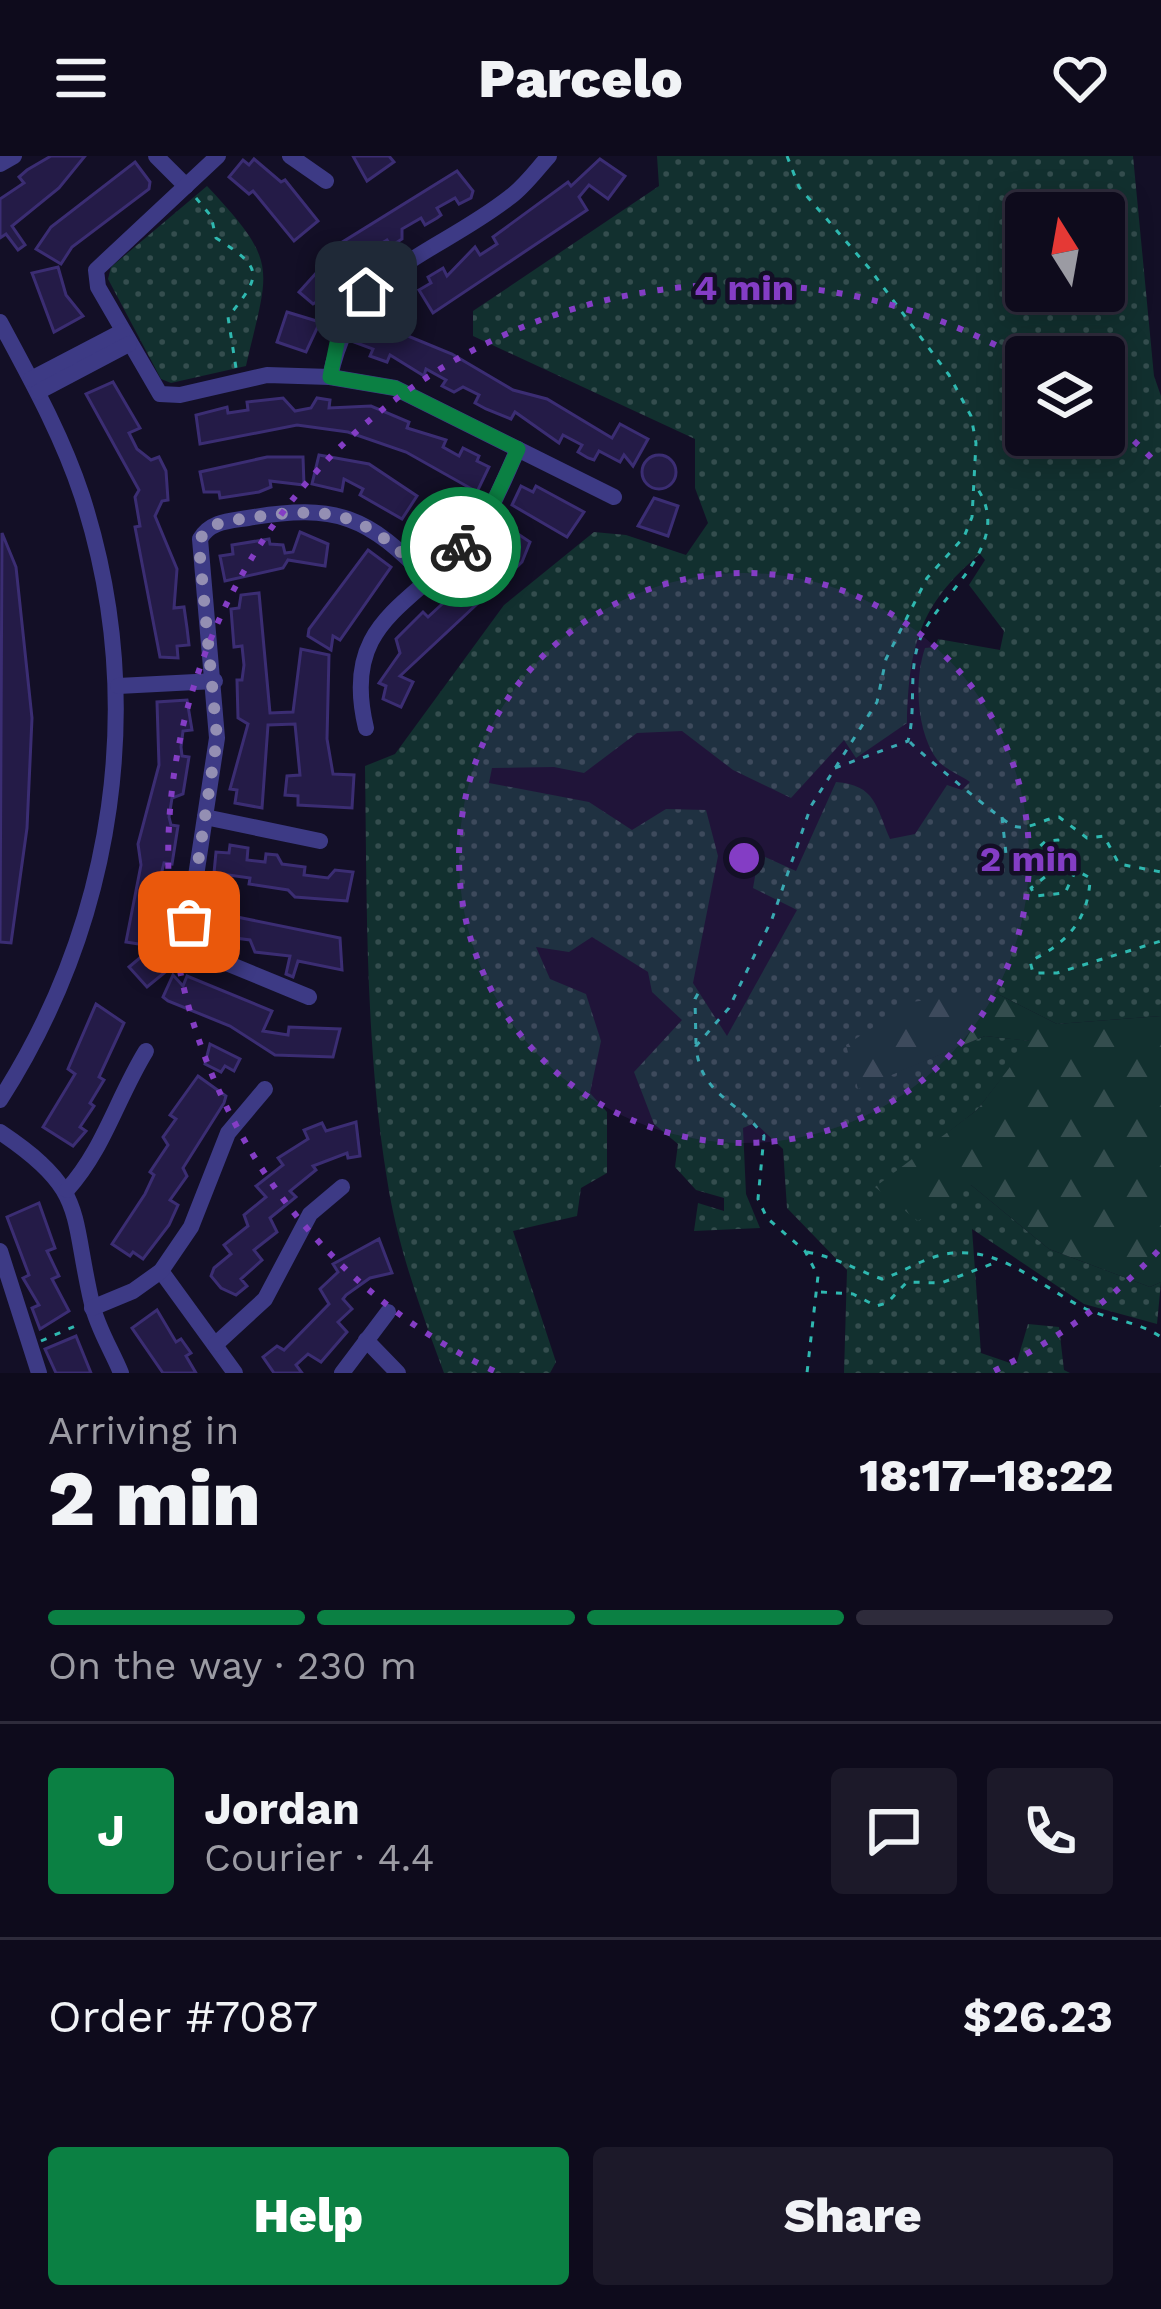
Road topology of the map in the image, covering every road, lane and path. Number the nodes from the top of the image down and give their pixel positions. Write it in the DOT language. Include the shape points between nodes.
graph roads {
  1 [pos="14,156"];
  2 [pos="156,156"];
  3 [pos="218,156"];
  4 [pos="290,156"];
  5 [pos="549,156"];
  6 [pos="787,156"];
  7 [pos="0,164"];
  8 [pos="326,181"];
  9 [pos="186,186"];
  10 [pos="0,322"];
  11 [pos="126,338"];
  12 [pos="330,377"];
  13 [pos="240,381"];
  14 [pos="34,386"];
  15 [pos="518,449"];
  16 [pos="975,485"];
  17 [pos="614,496"];
  18 [pos="429,580"];
  19 [pos="214,681"];
  20 [pos="118,686"];
  21 [pos="366,728"];
  22 [pos="908,740"];
  23 [pos="833,769"];
  24 [pos="205,818"];
  25 [pos="1003,818"];
  26 [pos="320,841"];
  27 [pos="1161,872"];
  28 [pos="1161,941"];
  29 [pos="701,988"];
  30 [pos="310,997"];
  31 [pos="696,1046"];
  32 [pos="146,1051"];
  33 [pos="265,1089"];
  34 [pos="0,1100"];
  35 [pos="0,1132"];
  36 [pos="342,1187"];
  37 [pos="67,1190"];
  38 [pos="0,1251"];
  39 [pos="805,1251"];
  40 [pos="998,1262"];
  41 [pos="160,1271"];
  42 [pos="819,1292"];
  43 [pos="94,1312"];
  44 [pos="388,1312"];
  45 [pos="1161,1337"];
  46 [pos="367,1340"];
  47 [pos="30,1344"];
  48 [pos="216,1344"];
  49 [pos="39,1373"];
  50 [pos="122,1373"];
  51 [pos="235,1373"];
  52 [pos="342,1373"];
  53 [pos="398,1373"];
  54 [pos="807,1373"];
  1 -- 7 [label="street"];
  2 -- 9 [label="street"];
  3 -- 9 [label="street"];
  4 -- 8 [label="street"];
  5 -- 12 [label="street" via="512,196 366,292 338,338"];
  6 -- 16 [label="path" via="799,187 949,375 971,416"];
  9 -- 11 [label="street" via="96,271"];
  9 -- 13 [label="path" via="211,216 216,238 253,267 251,290 228,317"];
  10 -- 14 [label="street"];
  11 -- 13 [label="street" via="160,394"];
  11 -- 14 [label="street"];
  12 -- 13 [label="street"];
  12 -- 15 [label="street" via="395,388"];
  14 -- 20 [label="street" via="81,494 110,611"];
  15 -- 17 [label="street"];
  15 -- 18 [label="street" via="473,535"];
  16 -- 22 [label="path" via="985,545 921,637"];
  16 -- 23 [label="path" via="964,537 927,578 886,659 877,702"];
  18 -- 19 [label="street" via="372,526 318,511 222,523 200,538"];
  18 -- 21 [label="street" via="387,616 361,657"];
  19 -- 20 [label="street"];
  19 -- 24 [label="street" via="217,738"];
  20 -- 34 [label="street" via="110,819 89,912 62,987"];
  22 -- 23 [label="path"];
  22 -- 25 [label="path"];
  23 -- 31 [label="path" via="748,971"];
  24 -- 26 [label="street"];
  24 -- 30 [label="street" via="191,942"];
  25 -- 27 [label="path" via="1028,827 1059,817 1087,838 1104,836 1119,864"];
  25 -- 28 [label="path" via="1006,854 1030,855 1058,840 1050,873 1031,888 1036,896 1065,893 1076,870 1090,878 1075,928 1030,962 1033,973"];
  29 -- 31 [label="path"];
  31 -- 39 [label="path" via="709,1088 748,1114 764,1136 757,1181 767,1219"];
  32 -- 37 [label="street" via="118,1095 94,1160"];
  33 -- 41 [label="street" via="228,1132 191,1227"];
  35 -- 37 [label="street"];
  36 -- 48 [label="street" via="310,1214 265,1299"];
  37 -- 43 [label="street"];
  38 -- 47 [label="street"];
  39 -- 40 [label="path" via="847,1260 857,1273 881,1279 920,1258 970,1252"];
  39 -- 42 [label="path"];
  40 -- 42 [label="path" via="940,1283 907,1282 876,1306 854,1294"];
  40 -- 45 [label="path"];
  41 -- 43 [label="street"];
  41 -- 48 [label="street"];
  42 -- 54 [label="path"];
  43 -- 47 [label="path"];
  43 -- 50 [label="street"];
  44 -- 46 [label="street"];
  46 -- 52 [label="street"];
  46 -- 53 [label="street"];
  47 -- 49 [label="street"];
  48 -- 51 [label="street"];
}
